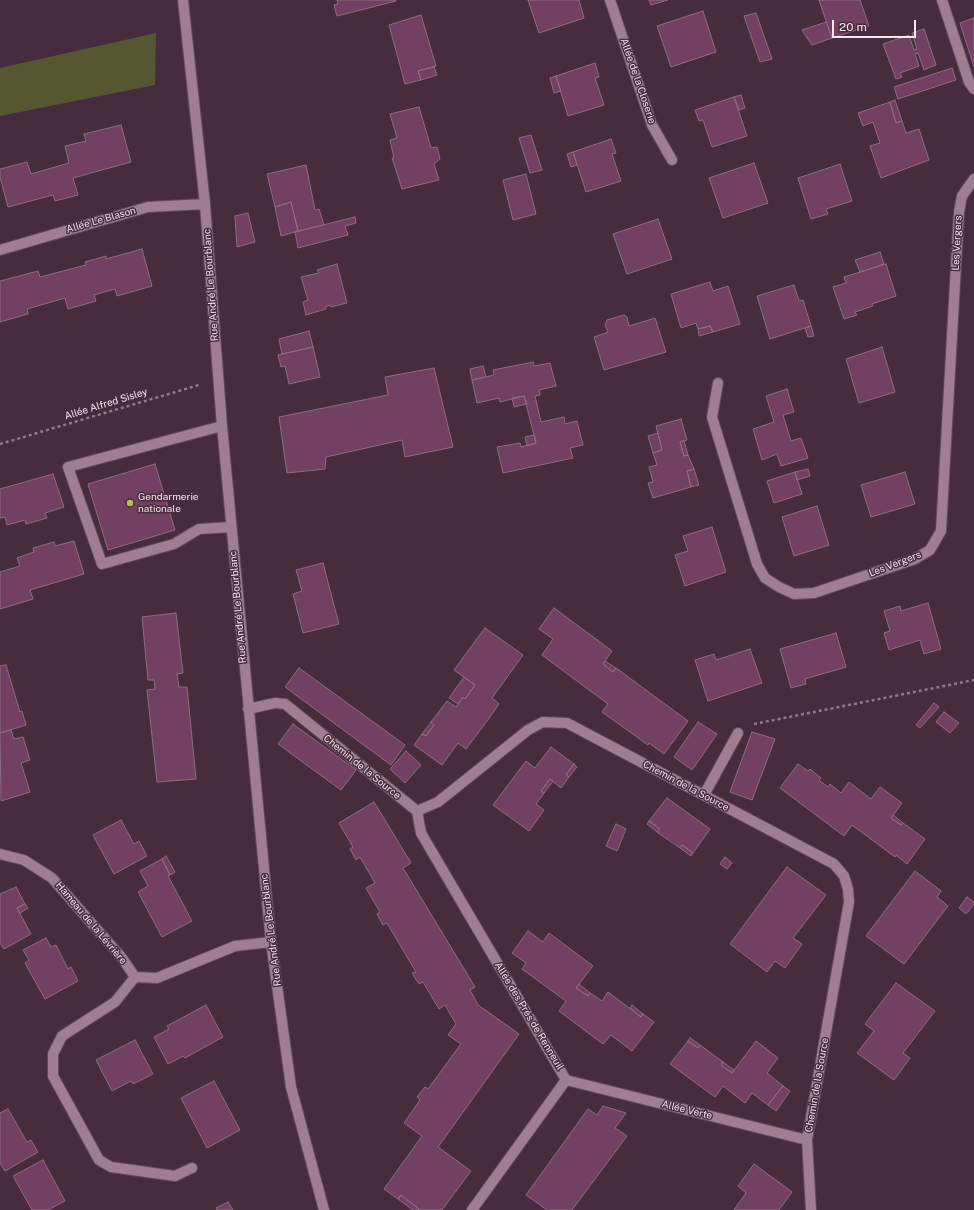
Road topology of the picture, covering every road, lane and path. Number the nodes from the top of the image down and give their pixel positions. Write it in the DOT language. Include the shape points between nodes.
graph roads {
  1 [pos="183,0"];
  2 [pos="610,0"];
  3 [pos="942,0"];
  4 [pos="974,89"];
  5 [pos="672,160"];
  6 [pos="974,179"];
  7 [pos="205,204"];
  8 [pos="0,250"];
  9 [pos="218,379"];
  10 [pos="718,383"];
  11 [pos="222,426"];
  12 [pos="0,444"];
  13 [pos="231,527"];
  14 [pos="974,680"];
  15 [pos="248,709"];
  16 [pos="738,733"];
  17 [pos="704,795"];
  18 [pos="417,812"];
  19 [pos="0,854"];
  20 [pos="271,942"];
  21 [pos="135,977"];
  22 [pos="566,1080"];
  23 [pos="807,1140"];
  24 [pos="192,1168"];
  25 [pos="324,1210"];
  26 [pos="472,1210"];
  27 [pos="811,1210"];
  1 -- 7 [label="street, Rue André Le Bourblanc"];
  2 -- 5 [label="street, Allée de la Closerie" via="652,124"];
  3 -- 4 [label="street" via="969,82"];
  6 -- 10 [label="street, Les Vergers" via="962,196 959,212 941,531 930,550 915,559 814,593 794,594 765,578 757,564 712,417"];
  7 -- 8 [label="street, Allée Le Blason" via="148,207"];
  7 -- 9 [label="street, Rue André Le Bourblanc"];
  9 -- 11 [label="street, Rue André Le Bourblanc"];
  9 -- 12 [label="path, Allée Alfred Sisley"];
  11 -- 13 [label="street, Rue André Le Bourblanc"];
  11 -- 13 [label="street" via="68,467 102,564 174,544 199,529"];
  13 -- 15 [label="street, Rue André Le Bourblanc"];
  14 -- 16 [label="path" via="755,723"];
  15 -- 18 [label="street, Chemin de la Source" via="285,704"];
  15 -- 20 [label="street, Rue André Le Bourblanc"];
  16 -- 17 [label="street"];
  17 -- 18 [label="street, Chemin de la Source" via="567,723 543,722 528,730 438,802"];
  17 -- 23 [label="street, Chemin de la Source" via="834,864 844,876 848,889 849,902"];
  18 -- 22 [label="street, Allée des Prés de Renneuil" via="421,833"];
  19 -- 21 [label="street, Hameau de la Lévrière" via="24,860 52,878"];
  20 -- 21 [label="street" via="235,946 157,978"];
  20 -- 25 [label="street, Rue André Le Bourblanc" via="291,1087"];
  21 -- 24 [label="street" via="115,1002 62,1036 53,1054 53,1076 100,1160 110,1167 175,1176"];
  22 -- 23 [label="street, Allée Verte"];
  22 -- 26 [label="street, Allée des Prés de Renneuil"];
  23 -- 27 [label="street, Chemin de la Source"];
}
